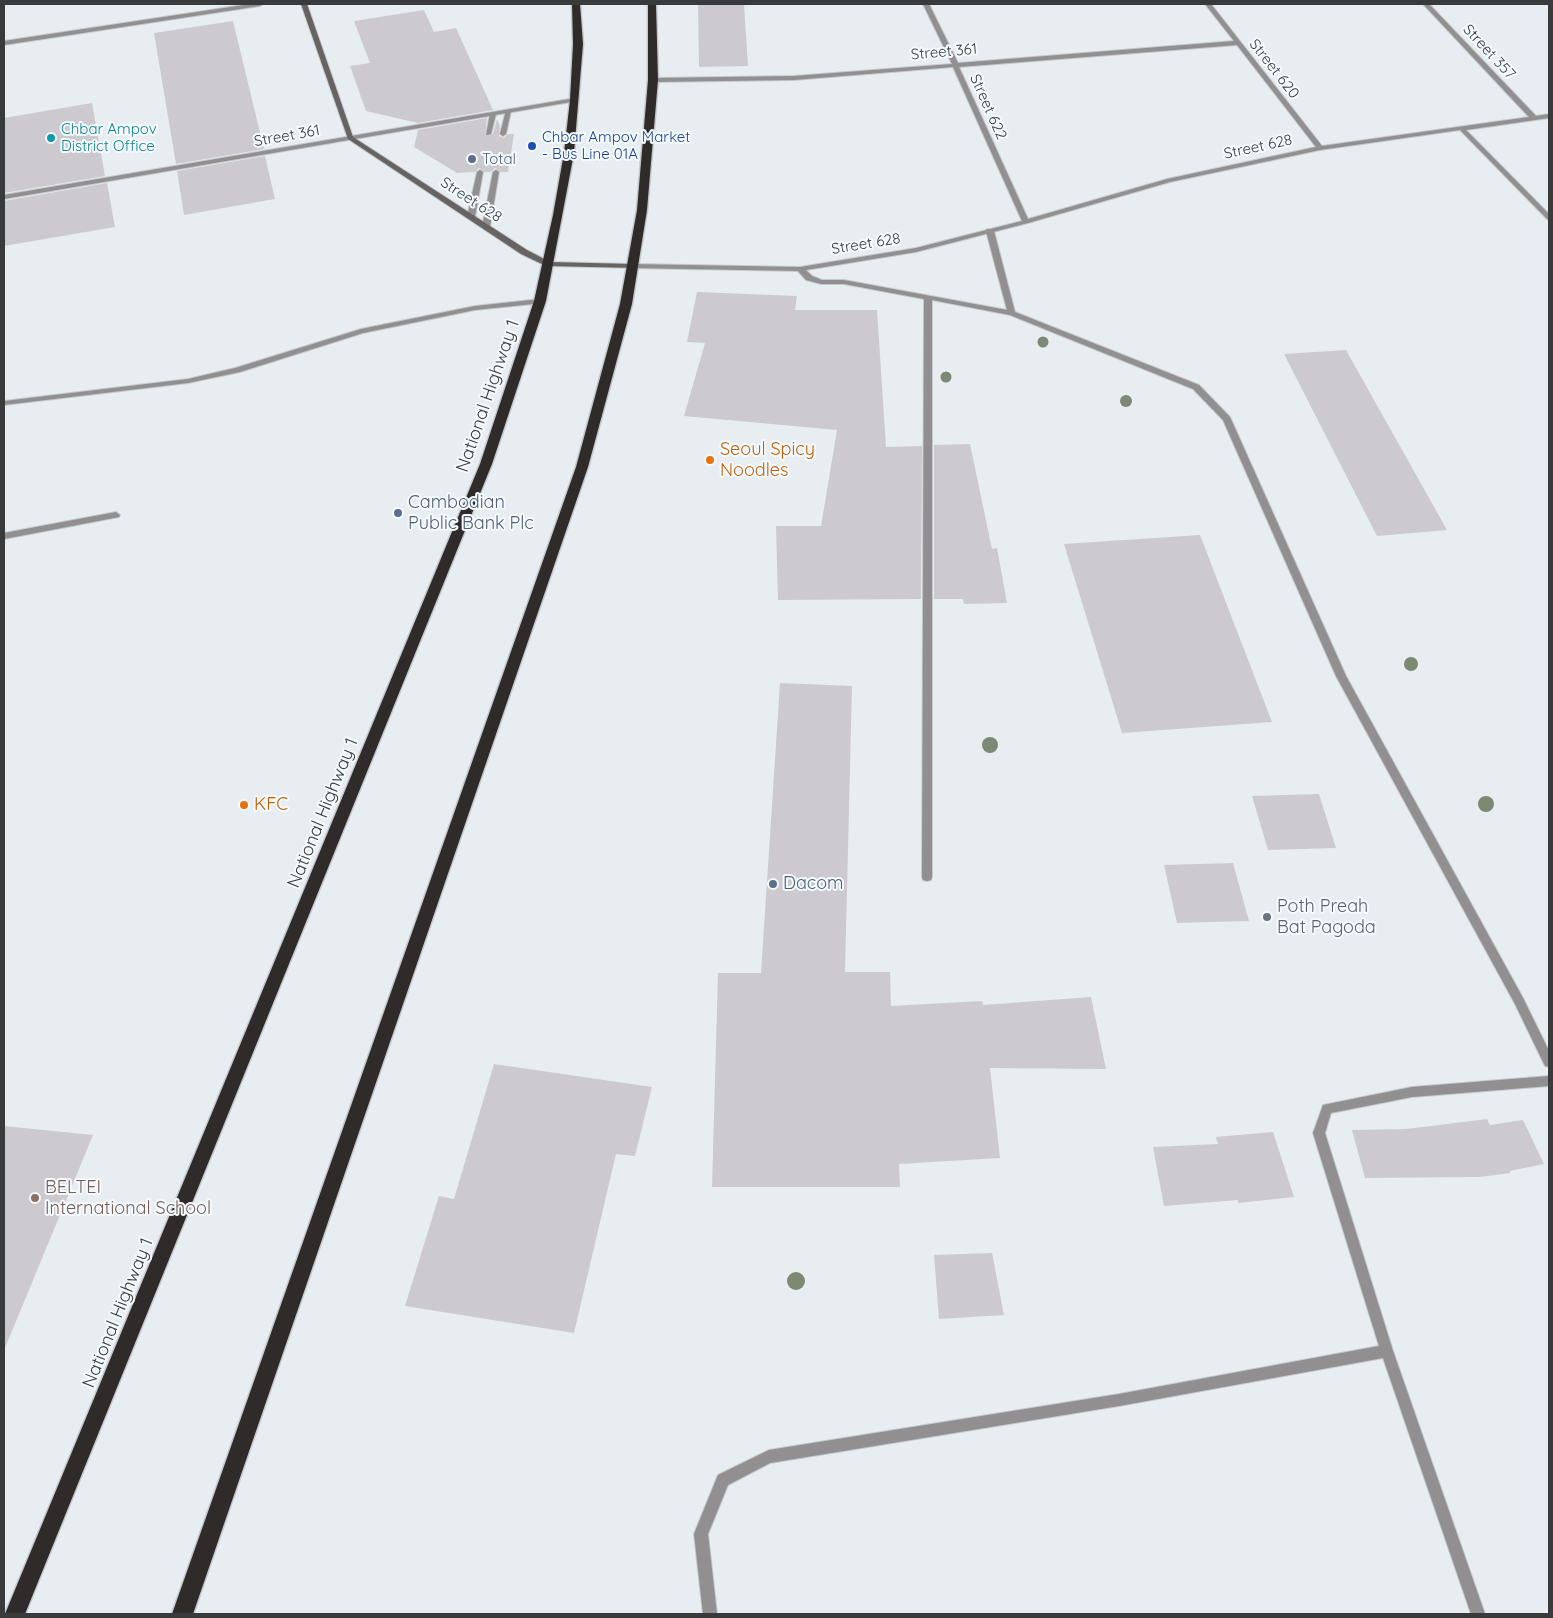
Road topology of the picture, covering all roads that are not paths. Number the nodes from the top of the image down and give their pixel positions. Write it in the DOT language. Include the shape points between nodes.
graph roads {
  1 [pos="260,4"];
  2 [pos="304,4"];
  3 [pos="576,4"];
  4 [pos="652,4"];
  5 [pos="926,4"];
  6 [pos="1208,4"];
  7 [pos="1426,4"];
  8 [pos="4,43"];
  9 [pos="1237,43"];
  10 [pos="955,64"];
  11 [pos="653,80"];
  12 [pos="575,100"];
  13 [pos="508,111"];
  14 [pos="493,114"];
  15 [pos="1549,116"];
  16 [pos="1534,118"];
  17 [pos="1461,128"];
  18 [pos="488,134"];
  19 [pos="503,134"];
  20 [pos="350,138"];
  21 [pos="1320,148"];
  22 [pos="480,172"];
  23 [pos="496,172"];
  24 [pos="4,197"];
  25 [pos="471,217"];
  26 [pos="1549,218"];
  27 [pos="1026,222"];
  28 [pos="486,226"];
  29 [pos="990,231"];
  30 [pos="549,264"];
  31 [pos="633,266"];
  32 [pos="800,269"];
  33 [pos="928,298"];
  34 [pos="540,302"];
  35 [pos="1012,313"];
  36 [pos="4,403"];
  37 [pos="116,514"];
  38 [pos="4,536"];
  39 [pos="927,877"];
  40 [pos="1549,1062"];
  41 [pos="1549,1081"];
  42 [pos="1388,1351"];
  43 [pos="15,1614"];
  44 [pos="182,1614"];
  45 [pos="710,1614"];
  46 [pos="1478,1614"];
  1 -- 8 [label="street"];
  2 -- 20 [label="street"];
  3 -- 12 [label="highway, National Highway 1"];
  4 -- 11 [label="highway"];
  5 -- 10 [label="street, Street 622"];
  6 -- 9 [label="street, Street 620"];
  7 -- 16 [label="street, Street 357"];
  9 -- 10 [label="street, Street 361"];
  9 -- 21 [label="street, Street 620"];
  10 -- 11 [label="street, Street 361" via="794,78"];
  10 -- 27 [label="street, Street 622"];
  11 -- 31 [label="highway" via="649,146"];
  12 -- 13 [label="street, Street 361"];
  12 -- 30 [label="highway, National Highway 1"];
  13 -- 14 [label="street, Street 361"];
  13 -- 19 [label="street"];
  14 -- 18 [label="street"];
  14 -- 20 [label="street, Street 361"];
  15 -- 16 [label="street, Street 628"];
  16 -- 17 [label="street, Street 628"];
  17 -- 21 [label="street, Street 628"];
  17 -- 26 [label="street"];
  20 -- 24 [label="street, Street 361"];
  20 -- 25 [label="street, Street 628"];
  21 -- 27 [label="street, Street 628" via="1169,180"];
  22 -- 25 [label="street"];
  23 -- 28 [label="street"];
  25 -- 28 [label="street, Street 628"];
  27 -- 29 [label="street, Street 628"];
  28 -- 30 [label="street, Street 628" via="524,252"];
  29 -- 32 [label="street, Street 628" via="916,250"];
  29 -- 35 [label="street"];
  30 -- 31 [label="street, Street 628"];
  30 -- 34 [label="highway, National Highway 1"];
  31 -- 32 [label="street, Street 628"];
  31 -- 44 [label="highway" via="613,357 582,467"];
  32 -- 33 [label="street" via="809,278 821,282 844,282"];
  33 -- 35 [label="street"];
  33 -- 39 [label="street"];
  34 -- 36 [label="street" via="475,308 361,331 237,370 188,381"];
  34 -- 43 [label="highway, National Highway 1" via="486,464"];
  35 -- 40 [label="street" via="1196,387 1227,419 1341,676 1519,1001"];
  37 -- 38 [label="street"];
  41 -- 42 [label="street" via="1412,1092 1327,1109 1319,1133"];
  42 -- 45 [label="street" via="1119,1400 770,1457 722,1480 702,1534"];
  42 -- 46 [label="street"];
}
